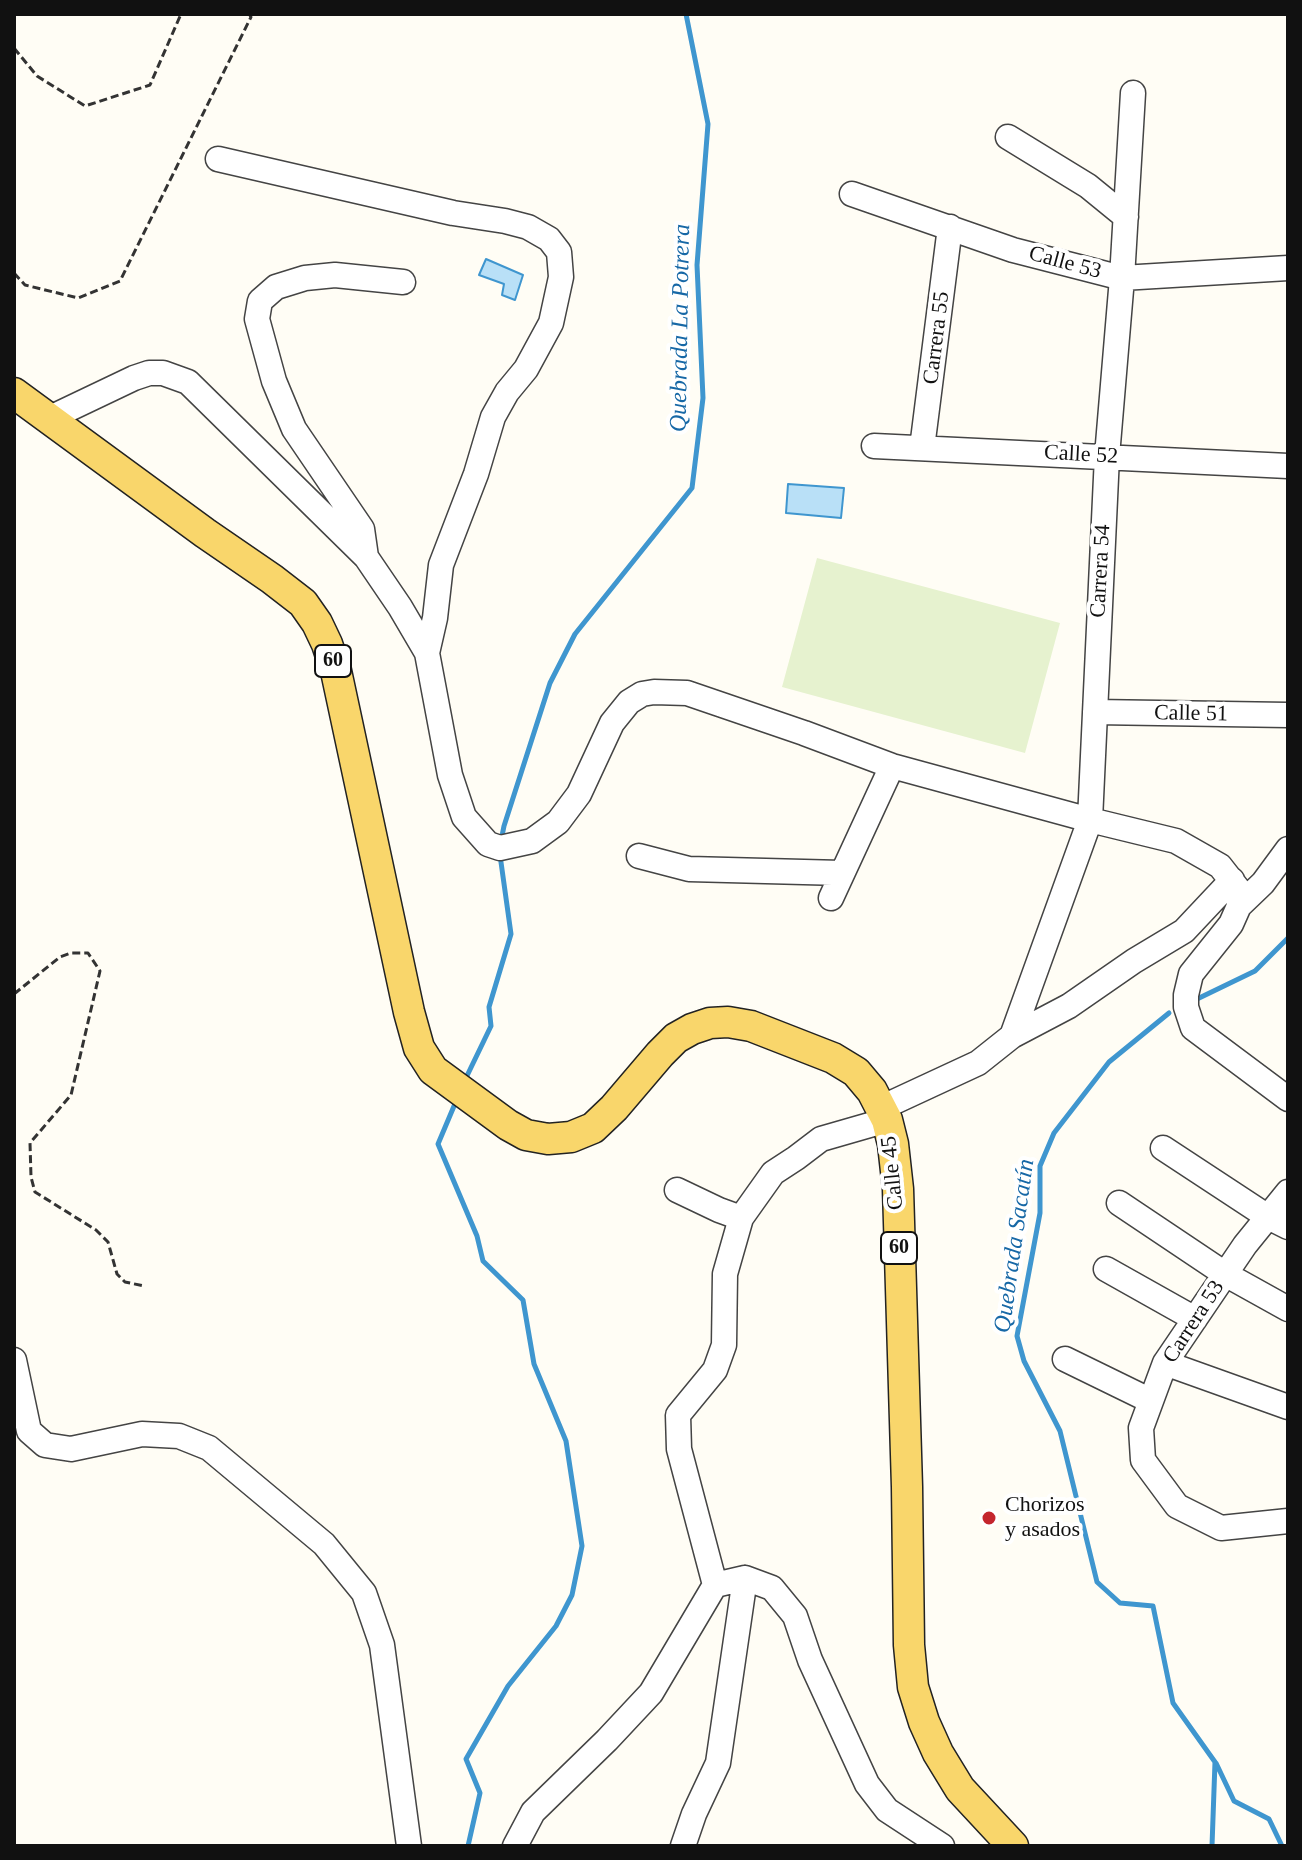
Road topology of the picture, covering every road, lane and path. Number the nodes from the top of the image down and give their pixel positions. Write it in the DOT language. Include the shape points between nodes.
graph roads {
  1 [pos="181,14"];
  2 [pos="249,14"];
  3 [pos="14,48"];
  4 [pos="1133,93"];
  5 [pos="1008,137"];
  6 [pos="218,159"];
  7 [pos="852,194"];
  8 [pos="1126,217"];
  9 [pos="950,227"];
  10 [pos="1288,268"];
  11 [pos="14,273"];
  12 [pos="1122,278"];
  13 [pos="403,282"];
  14 [pos="14,393"];
  15 [pos="48,419"];
  16 [pos="874,446"];
  17 [pos="922,448"];
  18 [pos="1107,456"];
  19 [pos="1288,466"];
  20 [pos="366,557"];
  21 [pos="427,653"];
  22 [pos="1095,712"];
  23 [pos="1288,715"];
  24 [pos="892,766"];
  25 [pos="1090,820"];
  26 [pos="1288,849"];
  27 [pos="639,856"];
  28 [pos="842,873"];
  29 [pos="1232,880"];
  30 [pos="831,898"];
  31 [pos="1239,906"];
  32 [pos="14,994"];
  33 [pos="1012,1036"];
  34 [pos="1288,1099"];
  35 [pos="884,1114"];
  36 [pos="1163,1148"];
  37 [pos="677,1190"];
  38 [pos="1288,1192"];
  39 [pos="1119,1203"];
  40 [pos="741,1218"];
  41 [pos="1278,1222"];
  42 [pos="1106,1269"];
  43 [pos="1225,1274"];
  44 [pos="144,1286"];
  45 [pos="1288,1309"];
  46 [pos="1195,1319"];
  47 [pos="1065,1359"];
  48 [pos="14,1360"];
  49 [pos="1165,1363"];
  50 [pos="1151,1401"];
  51 [pos="1288,1407"];
  52 [pos="1288,1521"];
  53 [pos="745,1578"];
  54 [pos="715,1585"];
  55 [pos="409,1846"];
  56 [pos="515,1846"];
  57 [pos="683,1846"];
  58 [pos="942,1846"];
  59 [pos="1013,1846"];
  1 -- 3 [label="path" via="150,85 85,106 37,76"];
  2 -- 11 [label="path" via="120,281 78,298 25,285"];
  4 -- 8 [label="street, Carrera 54"];
  5 -- 8 [label="street" via="1088,186"];
  6 -- 21 [label="street" via="528,227 559,252 561,277 551,323 493,417 441,565"];
  7 -- 9 [label="street, Calle 53"];
  8 -- 12 [label="street, Carrera 54"];
  9 -- 12 [label="street, Calle 53" via="1013,250"];
  9 -- 17 [label="street, Carrera 55"];
  10 -- 12 [label="street, Calle 53"];
  12 -- 18 [label="street, Carrera 54"];
  13 -- 20 [label="street" via="335,275 305,278 276,287 260,301 257,319 294,429 362,529"];
  14 -- 15 [label="main road, 60"];
  15 -- 20 [label="street" via="149,373 188,382"];
  15 -- 35 [label="main road, Calle 45 / 60" via="272,579 303,603 317,623 336,671 409,1012 419,1048 433,1070 526,1135 571,1137 593,1128 676,1038 710,1023 728,1022 833,1058 856,1072"];
  16 -- 17 [label="street, Calle 52"];
  17 -- 18 [label="street, Calle 52"];
  18 -- 19 [label="street, Calle 52"];
  18 -- 22 [label="street, Carrera 54"];
  20 -- 21 [label="street"];
  21 -- 24 [label="street" via="450,775 464,817 488,844 500,848 532,841 558,822 579,794 612,723 642,694 687,693"];
  22 -- 23 [label="street, Calle 51"];
  22 -- 25 [label="street, Carrera 54"];
  24 -- 25 [label="street"];
  24 -- 28 [label="street"];
  25 -- 29 [label="street" via="1176,841 1220,866"];
  25 -- 33 [label="street, Carrera 54"];
  26 -- 31 [label="street"];
  27 -- 28 [label="street" via="689,869"];
  28 -- 30 [label="street"];
  29 -- 31 [label="street"];
  29 -- 33 [label="street" via="1184,931 1069,1006"];
  31 -- 34 [label="street" via="1191,974 1186,1007 1193,1028"];
  32 -- 44 [label="path" via="71,953 88,953 100,971 71,1095 30,1143 31,1177 35,1192 108,1242 117,1274 125,1282"];
  33 -- 35 [label="street" via="978,1063"];
  35 -- 40 [label="street" via="821,1139 773,1173"];
  35 -- 59 [label="main road, Calle 45 / 60" via="898,1189 913,1687 938,1753 960,1789"];
  36 -- 41 [label="street"];
  37 -- 40 [label="street"];
  38 -- 41 [label="street, Carrera 53"];
  39 -- 43 [label="street"];
  40 -- 54 [label="street" via="725,1274 724,1345 715,1370 678,1415 679,1449"];
  41 -- 43 [label="street, Carrera 53" via="1245,1245"];
  42 -- 46 [label="street"];
  43 -- 45 [label="street"];
  43 -- 46 [label="street, Carrera 53"];
  46 -- 49 [label="street, Carrera 53"];
  47 -- 50 [label="street"];
  48 -- 55 [label="street" via="29,1431 45,1445 71,1449 142,1434 179,1436 209,1448 324,1544 344,1568 364,1593 382,1645"];
  49 -- 50 [label="street, Carrera 53"];
  49 -- 51 [label="street"];
  50 -- 52 [label="street, Carrera 53" via="1141,1428 1143,1460 1177,1506 1221,1528"];
  53 -- 54 [label="street"];
  53 -- 57 [label="street" via="718,1763"];
  53 -- 58 [label="street" via="772,1588 795,1616 867,1784 887,1810"];
  54 -- 56 [label="street" via="651,1693 533,1812"];
}
